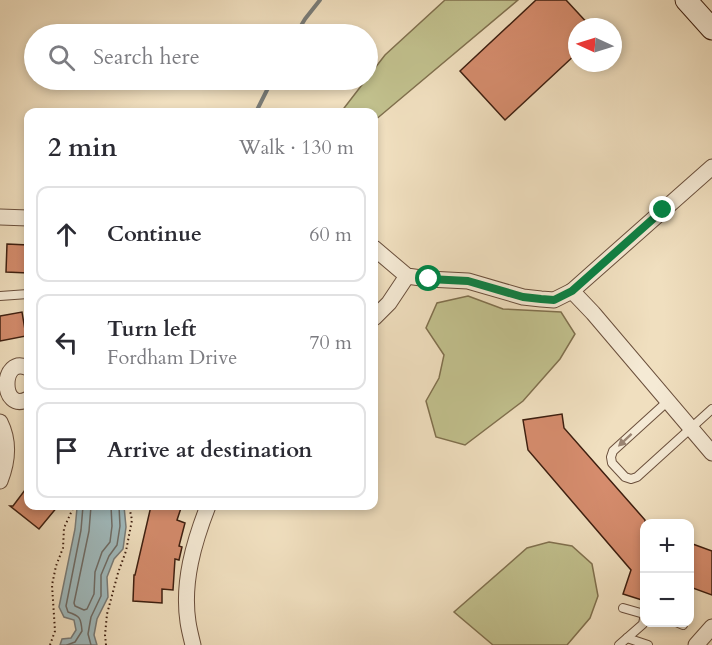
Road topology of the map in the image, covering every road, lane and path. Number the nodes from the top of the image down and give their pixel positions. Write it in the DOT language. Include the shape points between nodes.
graph roads {
  1 [pos="687,0"];
  2 [pos="712,29"];
  3 [pos="712,167"];
  4 [pos="0,217"];
  5 [pos="24,218"];
  6 [pos="378,251"];
  7 [pos="407,276"];
  8 [pos="572,291"];
  9 [pos="24,294"];
  10 [pos="0,296"];
  11 [pos="378,314"];
  12 [pos="24,367"];
  13 [pos="3,398"];
  14 [pos="24,400"];
  15 [pos="668,400"];
  16 [pos="712,409"];
  17 [pos="0,422"];
  18 [pos="691,428"];
  19 [pos="712,453"];
  20 [pos="0,481"];
  21 [pos="72,510"];
  22 [pos="130,510"];
  23 [pos="207,510"];
  24 [pos="623,608"];
  25 [pos="640,613"];
  26 [pos="640,627"];
  27 [pos="712,627"];
  28 [pos="627,638"];
  29 [pos="50,645"];
  30 [pos="106,645"];
  31 [pos="193,645"];
  32 [pos="619,645"];
  33 [pos="648,645"];
  34 [pos="696,645"];
  1 -- 2 [label="main road"];
  3 -- 8 [label="street"];
  4 -- 5 [label="street"];
  6 -- 7 [label="street"];
  7 -- 8 [label="street" via="468,281 541,299 554,300"];
  7 -- 11 [label="street"];
  8 -- 15 [label="street"];
  9 -- 10 [label="lane"];
  12 -- 13 [label="street" via="6,371 1,384"];
  13 -- 14 [label="street"];
  15 -- 18 [label="street"];
  15 -- 18 [label="lane, one-way" via="613,451 612,463 625,477 637,477"];
  16 -- 18 [label="lane"];
  17 -- 20 [label="street" via="8,454"];
  18 -- 19 [label="street"];
  21 -- 29 [label="path" via="64,528 63,548 52,585 55,631"];
  22 -- 30 [label="path" via="132,520 126,551 107,614"];
  23 -- 31 [label="street" via="193,549 187,585"];
  24 -- 25 [label="lane"];
  26 -- 28 [label="lane"];
  27 -- 34 [label="street"];
  28 -- 32 [label="lane"];
  28 -- 33 [label="lane"];
}
